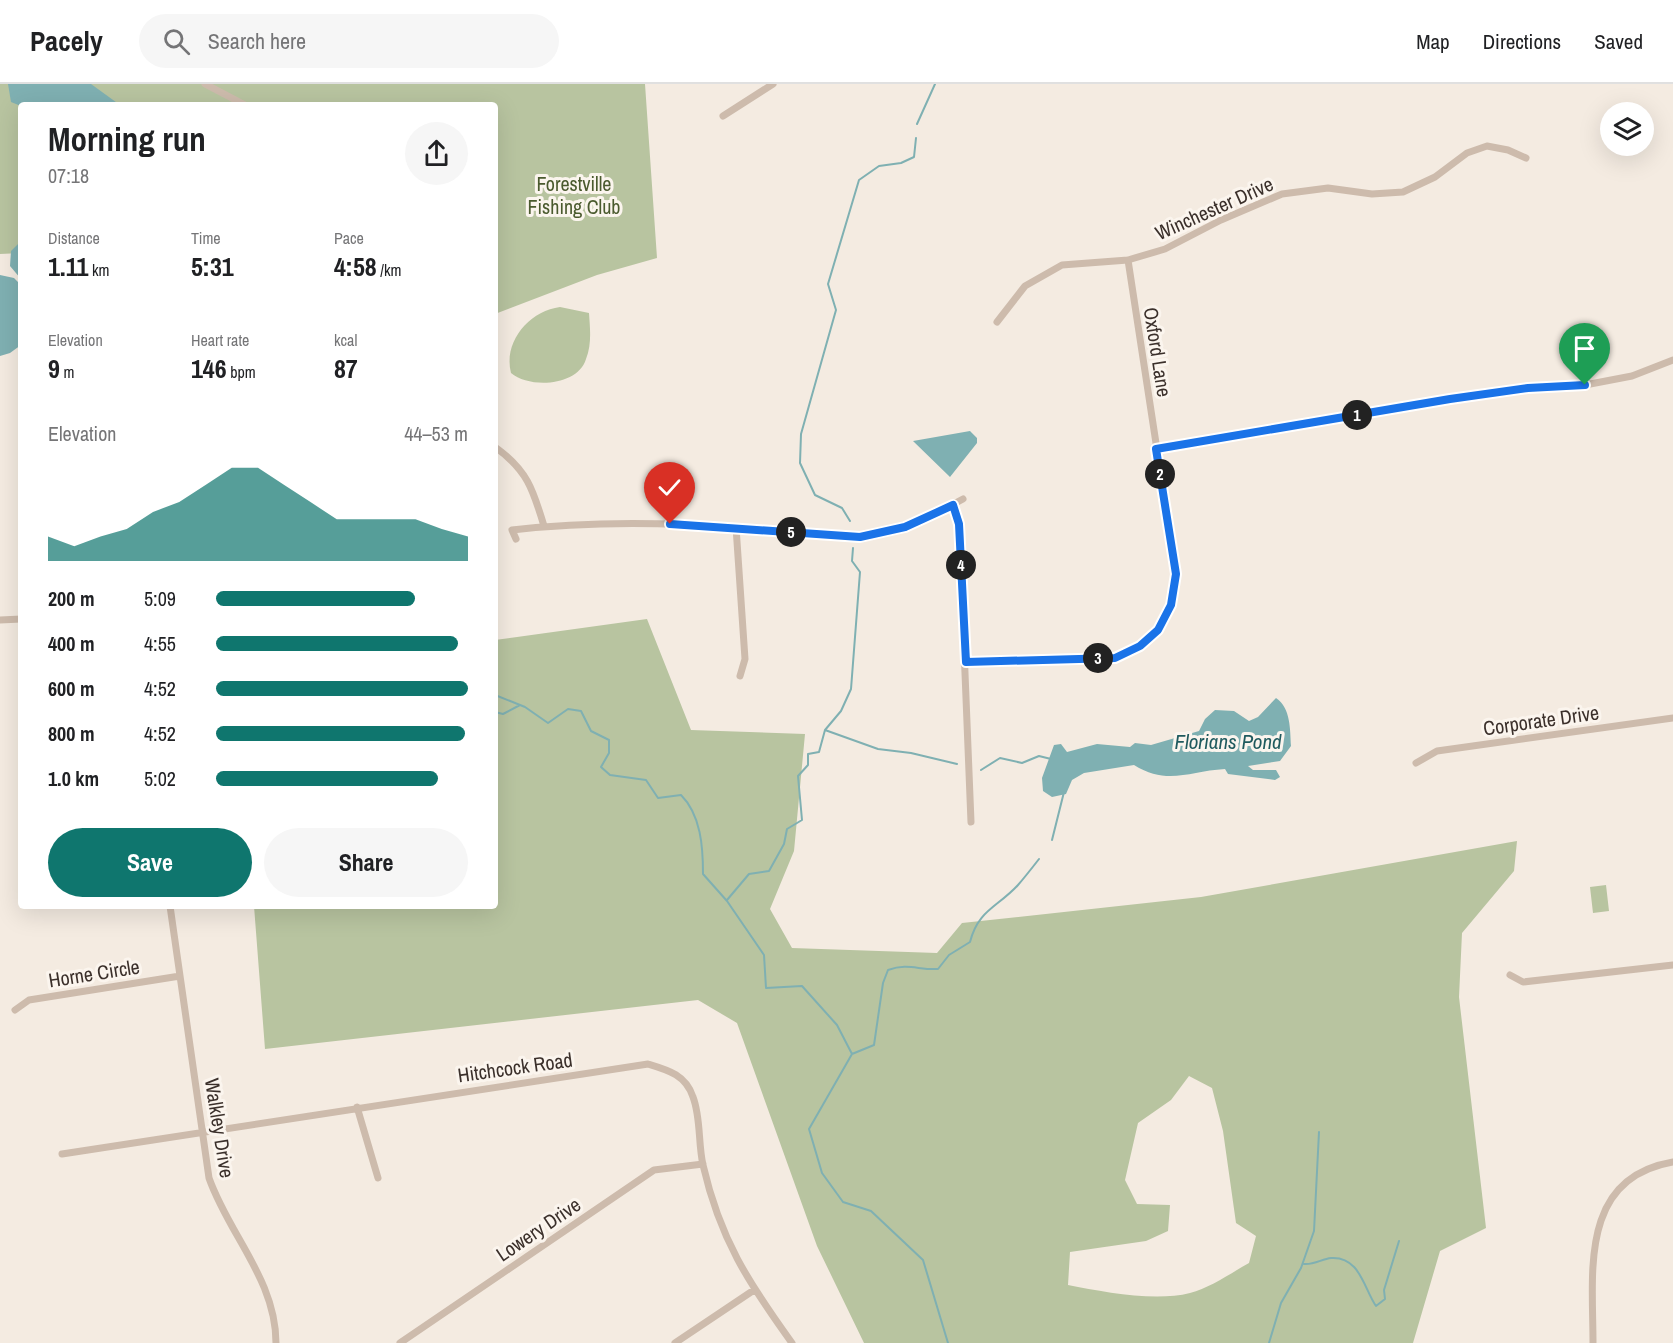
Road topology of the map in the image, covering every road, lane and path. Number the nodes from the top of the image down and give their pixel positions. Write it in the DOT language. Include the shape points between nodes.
graph roads {
  1 [pos="205,84"];
  2 [pos="773,84"];
  3 [pos="239,102"];
  4 [pos="723,116"];
  5 [pos="1526,158"];
  6 [pos="1128,260"];
  7 [pos="998,322"];
  8 [pos="1673,360"];
  9 [pos="498,449"];
  10 [pos="1156,449"];
  11 [pos="963,499"];
  12 [pos="953,505"];
  13 [pos="544,526"];
  14 [pos="736,527"];
  15 [pos="516,539"];
  16 [pos="18,619"];
  17 [pos="0,620"];
  18 [pos="966,662"];
  19 [pos="740,676"];
  20 [pos="1673,717"];
  21 [pos="1416,762"];
  22 [pos="971,822"];
  23 [pos="170,909"];
  24 [pos="1673,965"];
  25 [pos="1510,975"];
  26 [pos="180,976"];
  27 [pos="15,1010"];
  28 [pos="357,1107"];
  29 [pos="202,1133"];
  30 [pos="62,1154"];
  31 [pos="1673,1162"];
  32 [pos="703,1164"];
  33 [pos="378,1178"];
  34 [pos="754,1290"];
  35 [pos="276,1343"];
  36 [pos="400,1343"];
  37 [pos="675,1343"];
  38 [pos="792,1343"];
  39 [pos="1593,1343"];
  1 -- 3 [label="street"];
  2 -- 4 [label="street"];
  5 -- 6 [label="street, Winchester Drive" via="1487,146 1467,153 1435,177 1402,192 1372,194 1328,188 1282,194 1165,249"];
  6 -- 7 [label="street, Winchester Drive" via="1062,265 1025,286"];
  6 -- 10 [label="street, Oxford Lane"];
  8 -- 10 [label="street" via="1632,376 1585,385 1450,399"];
  9 -- 13 [label="street" via="516,462 532,488"];
  10 -- 18 [label="street, Oxford Lane" via="1176,574 1171,605 1158,630 1140,646 1115,658"];
  11 -- 12 [label="street"];
  12 -- 14 [label="street" via="905,527 860,537"];
  12 -- 18 [label="street" via="959,524"];
  13 -- 14 [label="street" via="604,522"];
  13 -- 15 [label="street" via="512,530"];
  14 -- 19 [label="street" via="745,659"];
  16 -- 17 [label="street"];
  18 -- 22 [label="street"];
  20 -- 21 [label="street, Corporate Drive" via="1437,751"];
  23 -- 26 [label="street, Walkley Drive"];
  24 -- 25 [label="street" via="1523,982"];
  26 -- 27 [label="street, Horne Circle" via="29,1000"];
  26 -- 29 [label="street, Walkley Drive"];
  28 -- 29 [label="street, Hitchcock Road"];
  28 -- 32 [label="street, Hitchcock Road" via="648,1064 678,1074 693,1096"];
  28 -- 33 [label="street"];
  29 -- 30 [label="street, Hitchcock Road"];
  29 -- 35 [label="street, Walkley Drive" via="209,1178 261,1277 276,1328"];
  31 -- 39 [label="street" via="1650,1168 1629,1180 1602,1213 1594,1244"];
  32 -- 34 [label="street, Hitchcock Road" via="722,1233"];
  32 -- 36 [label="street, Lowery Drive" via="654,1170"];
  34 -- 37 [label="street"];
  34 -- 38 [label="street, Hitchcock Road"];
}
